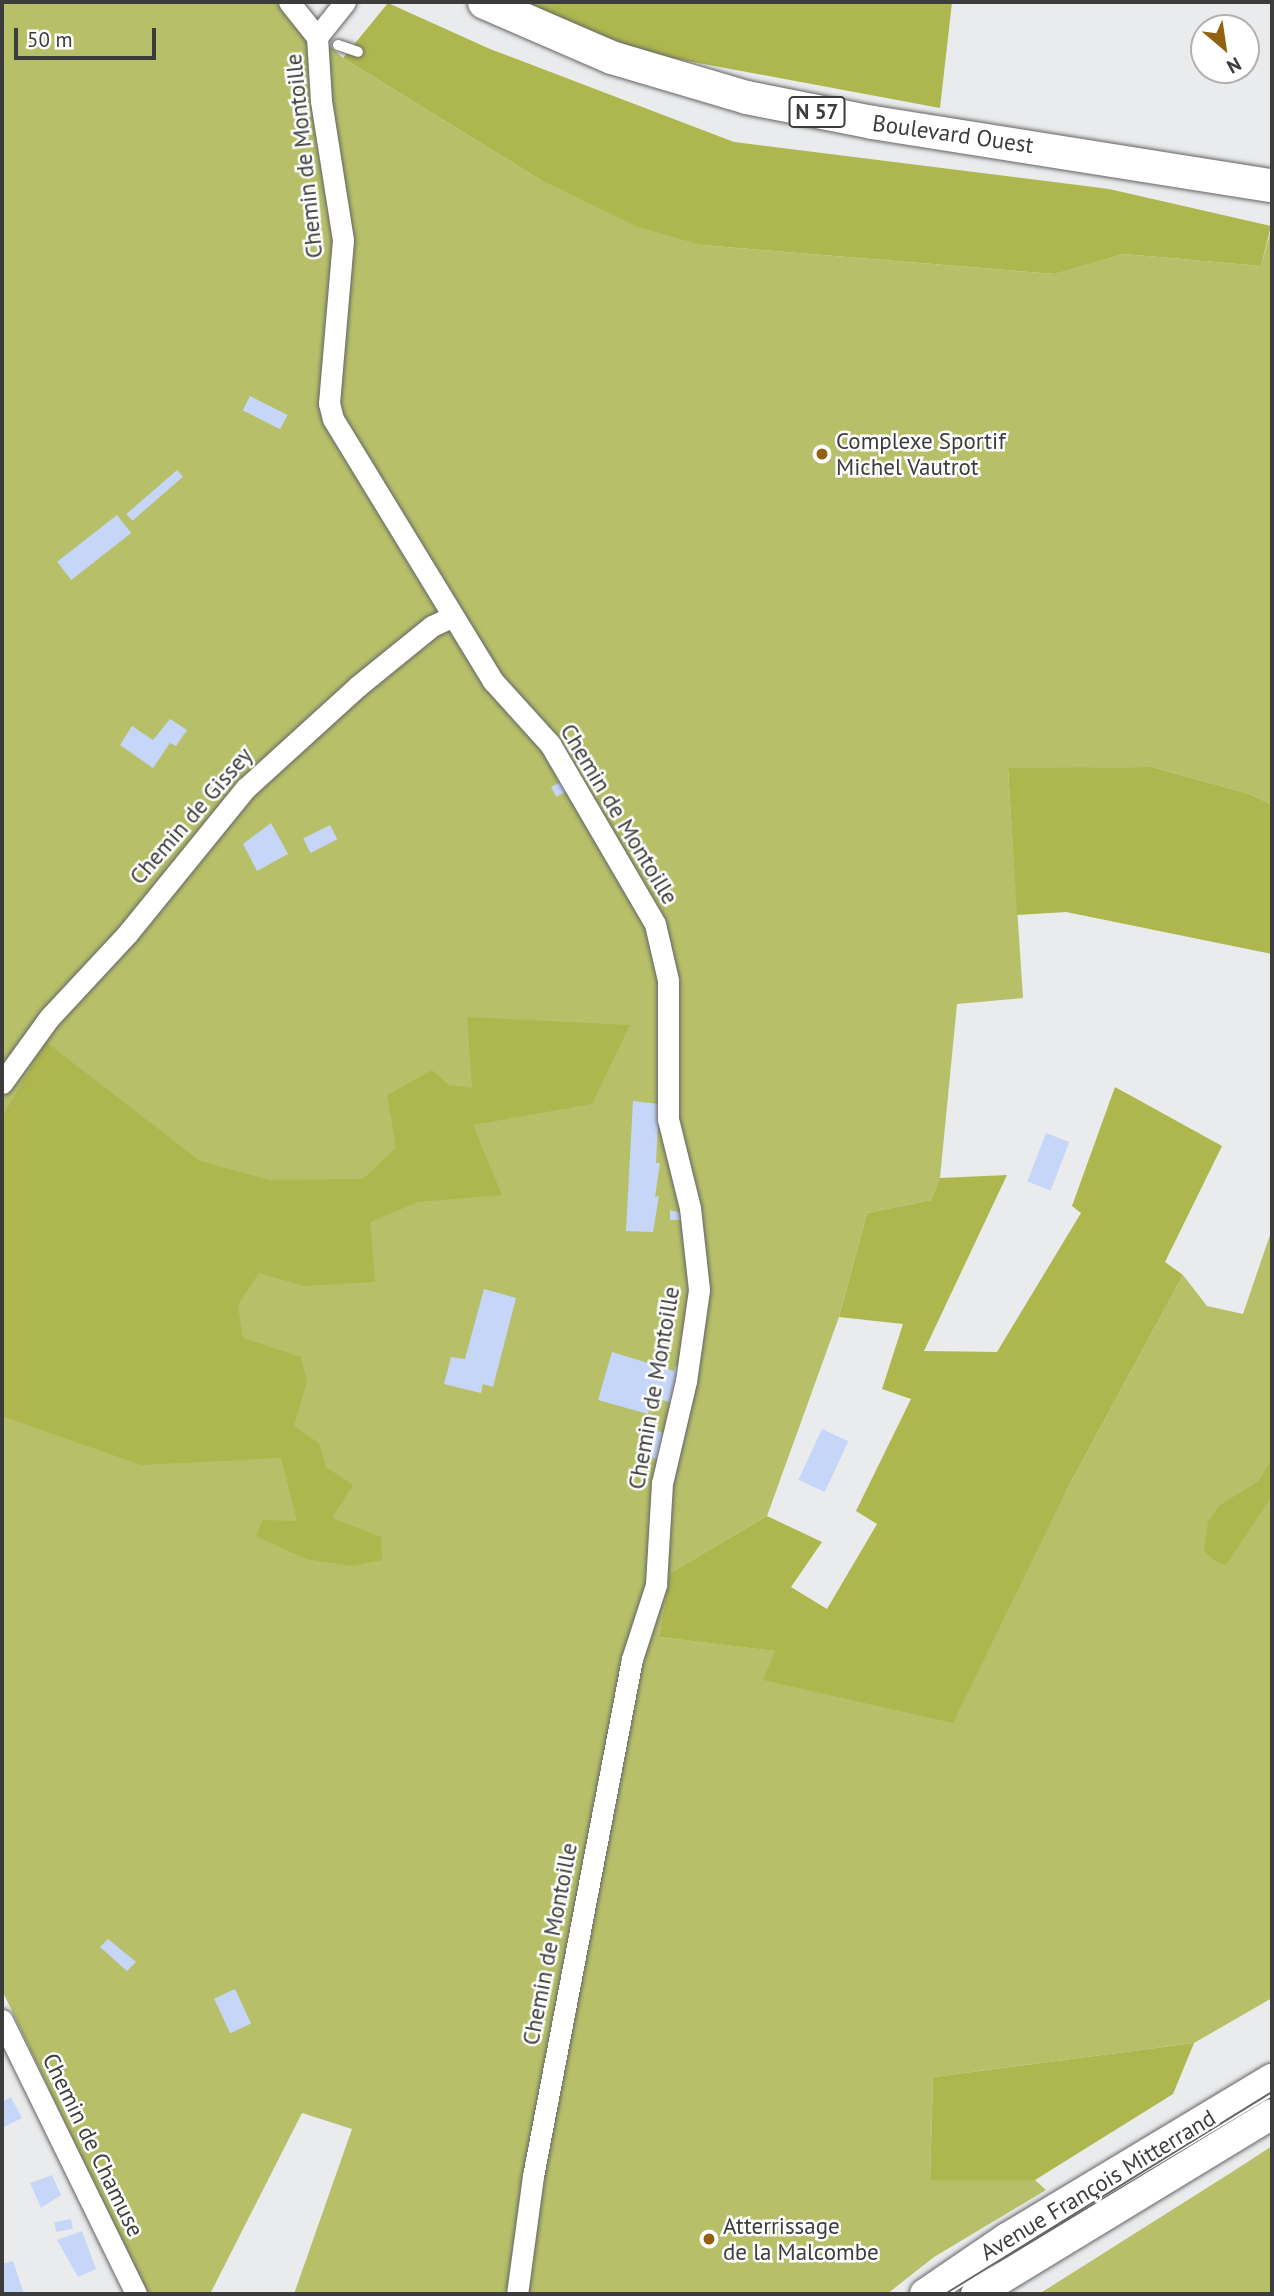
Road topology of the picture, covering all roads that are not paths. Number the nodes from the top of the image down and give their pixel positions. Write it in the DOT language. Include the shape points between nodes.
graph roads {
  1 [pos="289,2"];
  2 [pos="345,2"];
  3 [pos="484,2"];
  4 [pos="317,37"];
  5 [pos="338,45"];
  6 [pos="358,52"];
  7 [pos="1272,187"];
  8 [pos="453,616"];
  9 [pos="2,1083"];
  10 [pos="2,2020"];
  11 [pos="1272,2079"];
  12 [pos="1272,2114"];
  13 [pos="136,2294"];
  14 [pos="517,2294"];
  15 [pos="925,2294"];
  16 [pos="976,2294"];
  1 -- 4 [label="street"];
  2 -- 4 [label="street, Chemin de Montoille"];
  3 -- 7 [label="main road, Boulevard Ouest / N 57" via="611,57 746,97 882,124"];
  4 -- 8 [label="street, Chemin de Montoille" via="321,101 343,240 329,403 339,435"];
  5 -- 6 [label="lane"];
  8 -- 9 [label="street, Chemin de Gissey" via="432,626 358,686 246,788 128,933 49,1018"];
  8 -- 14 [label="street, Chemin de Montoille" via="493,681 550,744 655,924 668,980 668,1119 691,1208 699,1290 686,1381 662,1483 656,1585 629,1672 533,2176"];
  10 -- 13 [label="street, Chemin de Chamuse"];
  11 -- 15 [label="main road, Avenue François Mitterrand" via="1007,2238"];
  12 -- 16 [label="main road, Avenue François Mitterrand"];
}
